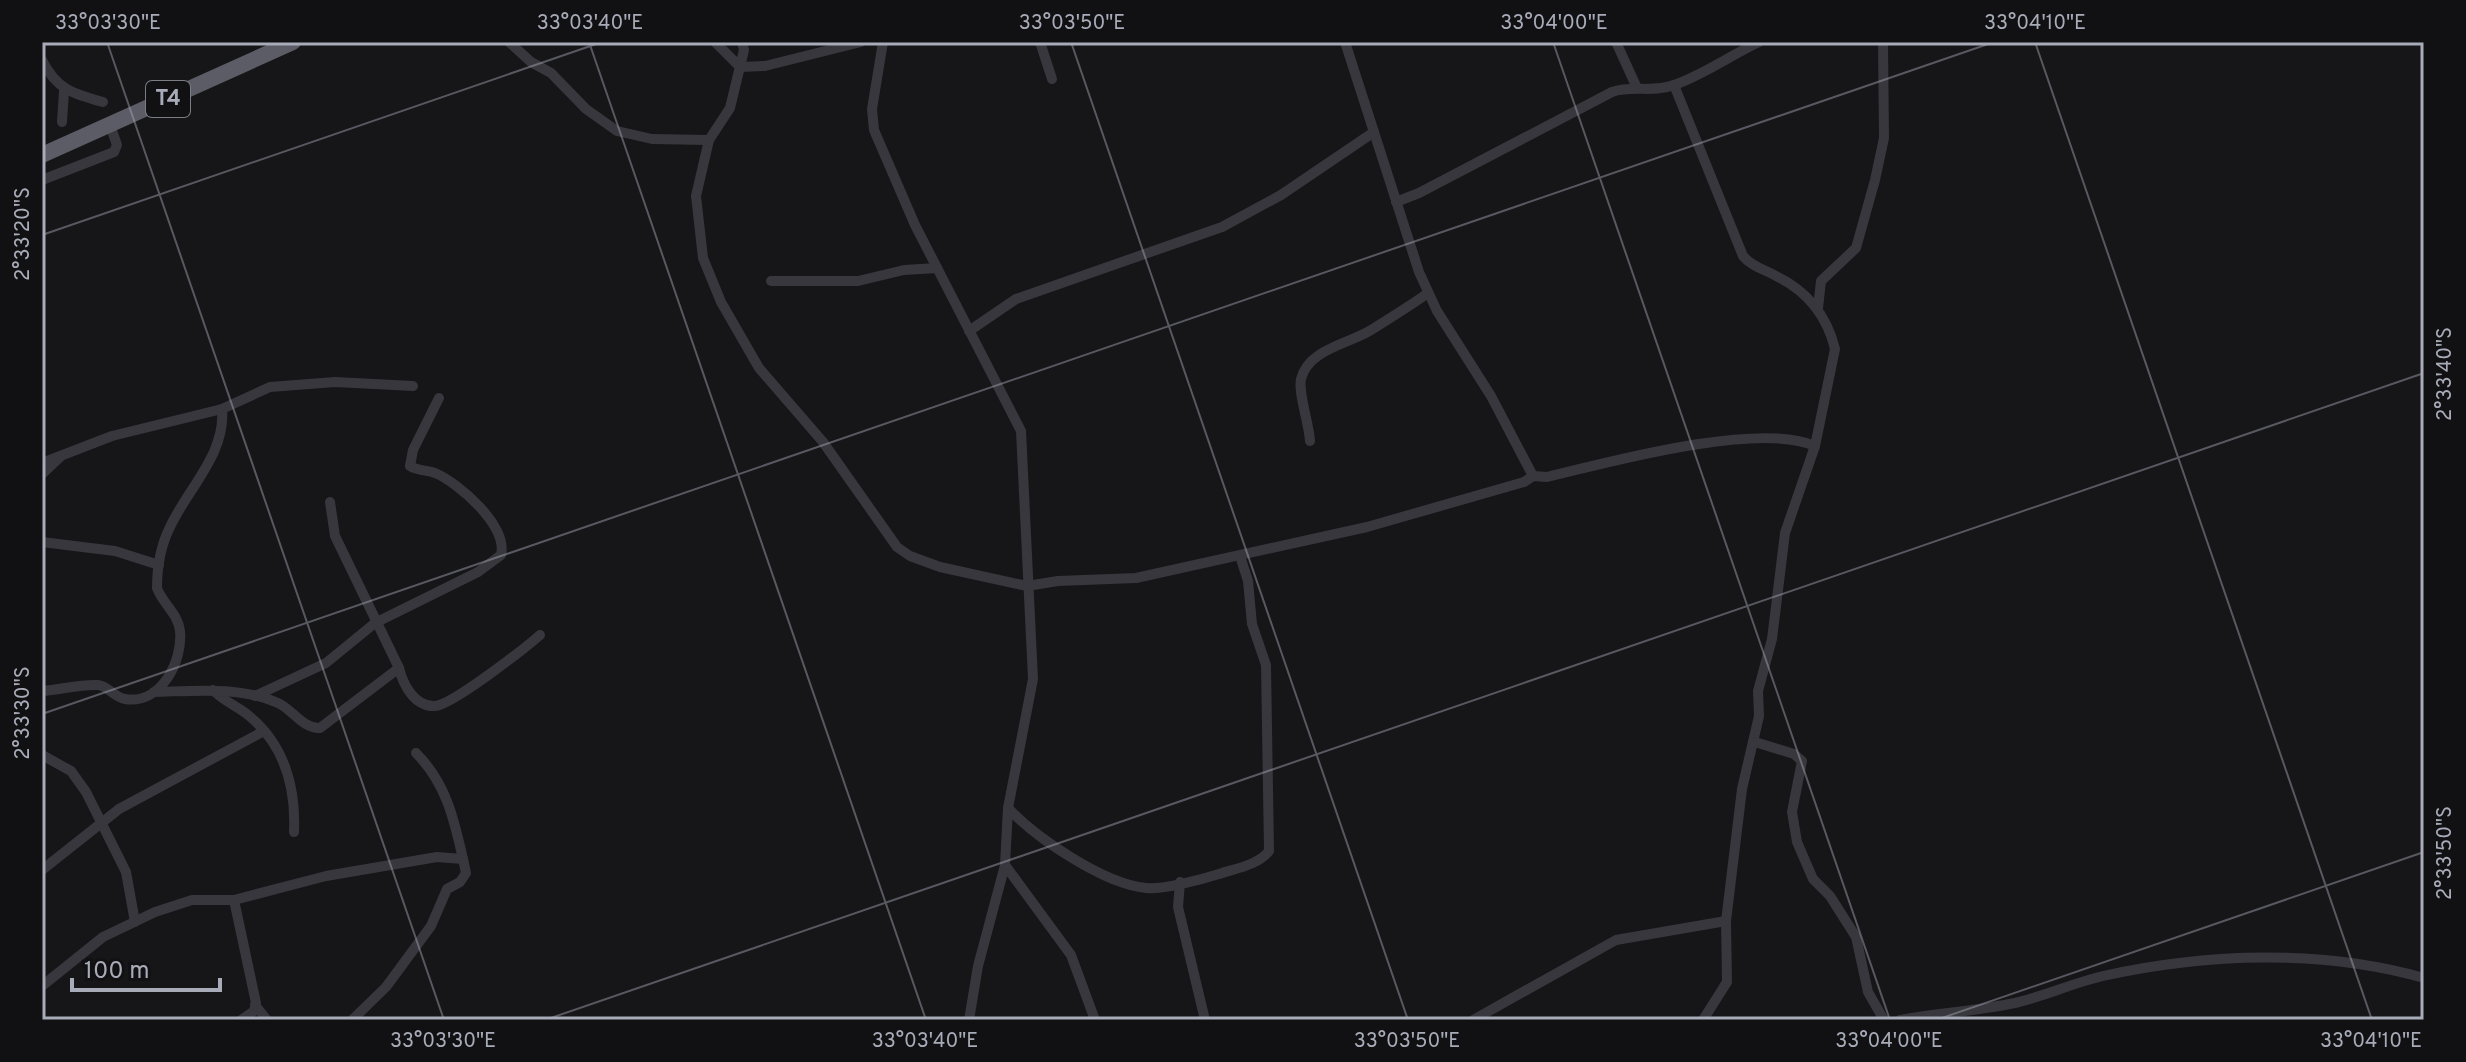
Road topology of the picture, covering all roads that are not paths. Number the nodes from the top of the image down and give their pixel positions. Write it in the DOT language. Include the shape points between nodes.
graph roads {
  1 [pos="293,42"];
  2 [pos="509,42"];
  3 [pos="715,42"];
  4 [pos="742,42"];
  5 [pos="861,42"];
  6 [pos="883,42"];
  7 [pos="1040,42"];
  8 [pos="1345,42"];
  9 [pos="1616,42"];
  10 [pos="1759,42"];
  11 [pos="1883,42"];
  12 [pos="42,60"];
  13 [pos="740,67"];
  14 [pos="1052,79"];
  15 [pos="1674,85"];
  16 [pos="1637,88"];
  17 [pos="64,91"];
  18 [pos="103,102"];
  19 [pos="62,122"];
  20 [pos="110,125"];
  21 [pos="1374,132"];
  22 [pos="709,140"];
  23 [pos="42,155"];
  24 [pos="42,180"];
  25 [pos="1396,202"];
  26 [pos="937,268"];
  27 [pos="771,281"];
  28 [pos="1428,293"];
  29 [pos="1818,310"];
  30 [pos="969,331"];
  31 [pos="413,386"];
  32 [pos="439,398"];
  33 [pos="222,409"];
  34 [pos="1310,441"];
  35 [pos="1815,446"];
  36 [pos="64,453"];
  37 [pos="42,463"];
  38 [pos="42,474"];
  39 [pos="1533,476"];
  40 [pos="330,502"];
  41 [pos="42,542"];
  42 [pos="1240,556"];
  43 [pos="159,565"];
  44 [pos="1027,586"];
  45 [pos="375,623"];
  46 [pos="540,635"];
  47 [pos="399,668"];
  48 [pos="213,690"];
  49 [pos="42,691"];
  50 [pos="154,692"];
  51 [pos="255,696"];
  52 [pos="264,731"];
  53 [pos="1755,742"];
  54 [pos="416,753"];
  55 [pos="42,755"];
  56 [pos="1008,808"];
  57 [pos="102,822"];
  58 [pos="294,832"];
  59 [pos="463,859"];
  60 [pos="1005,865"];
  61 [pos="42,870"];
  62 [pos="1180,882"];
  63 [pos="234,900"];
  64 [pos="1726,921"];
  65 [pos="135,922"];
  66 [pos="2424,978"];
  67 [pos="42,986"];
  68 [pos="255,1005"];
  69 [pos="241,1020"];
  70 [pos="267,1020"];
  71 [pos="352,1020"];
  72 [pos="969,1020"];
  73 [pos="1095,1020"];
  74 [pos="1205,1020"];
  75 [pos="1473,1020"];
  76 [pos="1703,1020"];
  77 [pos="1884,1020"];
  78 [pos="1900,1020"];
  1 -- 20 [label="highway, T4"];
  2 -- 22 [label="street" via="617,131 652,139"];
  3 -- 13 [label="street"];
  4 -- 13 [label="street"];
  5 -- 13 [label="street" via="765,66"];
  6 -- 26 [label="street" via="872,109 874,130"];
  7 -- 14 [label="street"];
  8 -- 21 [label="street"];
  9 -- 16 [label="street"];
  10 -- 15 [label="street"];
  11 -- 29 [label="street" via="1884,138 1875,180 1856,248 1825,276 1818,288"];
  12 -- 17 [label="street"];
  13 -- 22 [label="street" via="730,108"];
  15 -- 16 [label="street"];
  15 -- 29 [label="street" via="1743,256 1751,265 1794,284"];
  16 -- 25 [label="street" via="1612,92"];
  17 -- 18 [label="street"];
  17 -- 19 [label="street"];
  20 -- 23 [label="highway, T4"];
  20 -- 24 [label="street" via="114,152"];
  21 -- 25 [label="street"];
  21 -- 30 [label="street" via="1281,195 1222,227 1016,299"];
  22 -- 44 [label="street" via="696,196 703,258 759,368 823,442 897,547 940,567"];
  25 -- 28 [label="street"];
  26 -- 27 [label="street" via="858,281"];
  26 -- 30 [label="street"];
  28 -- 34 [label="street" via="1372,330 1327,350 1306,369 1301,386"];
  28 -- 39 [label="street"];
  29 -- 35 [label="street" via="1835,349"];
  30 -- 44 [label="street" via="1021,431"];
  31 -- 33 [label="street" via="335,382 270,387"];
  32 -- 45 [label="street" via="410,466 434,472 481,507 501,540 501,555 478,572"];
  33 -- 36 [label="street" via="152,424"];
  33 -- 43 [label="street" via="218,445 169,529"];
  35 -- 39 [label="street" via="1767,436"];
  35 -- 53 [label="street" via="1785,533 1772,639 1758,691"];
  36 -- 37 [label="street"];
  36 -- 38 [label="street"];
  39 -- 42 [label="street" via="1367,527"];
  40 -- 45 [label="street" via="335,536"];
  41 -- 43 [label="street" via="115,551"];
  42 -- 44 [label="street" via="1136,578"];
  42 -- 62 [label="street" via="1252,624 1266,665 1269,851 1262,860 1242,867"];
  43 -- 50 [label="street" via="157,588 180,633 172,675"];
  44 -- 56 [label="street" via="1033,679"];
  45 -- 47 [label="street"];
  45 -- 51 [label="street" via="326,663"];
  46 -- 47 [label="street" via="435,706 409,692"];
  47 -- 51 [label="street" via="320,728"];
  48 -- 50 [label="street"];
  48 -- 51 [label="street"];
  48 -- 52 [label="street"];
  49 -- 50 [label="street" via="94,685 128,699"];
  52 -- 57 [label="street"];
  52 -- 58 [label="street" via="287,764"];
  53 -- 64 [label="street" via="1742,789"];
  53 -- 77 [label="street" via="1802,761 1792,812 1797,842 1813,879 1856,937 1868,992"];
  54 -- 59 [label="street" via="434,771 452,811"];
  55 -- 57 [label="street" via="71,771"];
  56 -- 60 [label="street"];
  56 -- 62 [label="street" via="1025,826 1094,870 1145,888"];
  57 -- 61 [label="street"];
  57 -- 65 [label="street" via="130,884"];
  59 -- 63 [label="street" via="437,857 326,876"];
  59 -- 71 [label="street" via="466,873 447,889 431,926 386,987"];
  60 -- 72 [label="street"];
  60 -- 73 [label="street" via="1071,955"];
  62 -- 74 [label="street" via="1178,907"];
  63 -- 65 [label="street" via="192,900"];
  63 -- 68 [label="street"];
  64 -- 75 [label="street" via="1616,940"];
  64 -- 76 [label="street" via="1727,982"];
  65 -- 67 [label="street" via="81,951"];
  66 -- 78 [label="street" via="2293,957 2169,964 2018,1002"];
  68 -- 69 [label="street"];
  68 -- 70 [label="street"];
}
